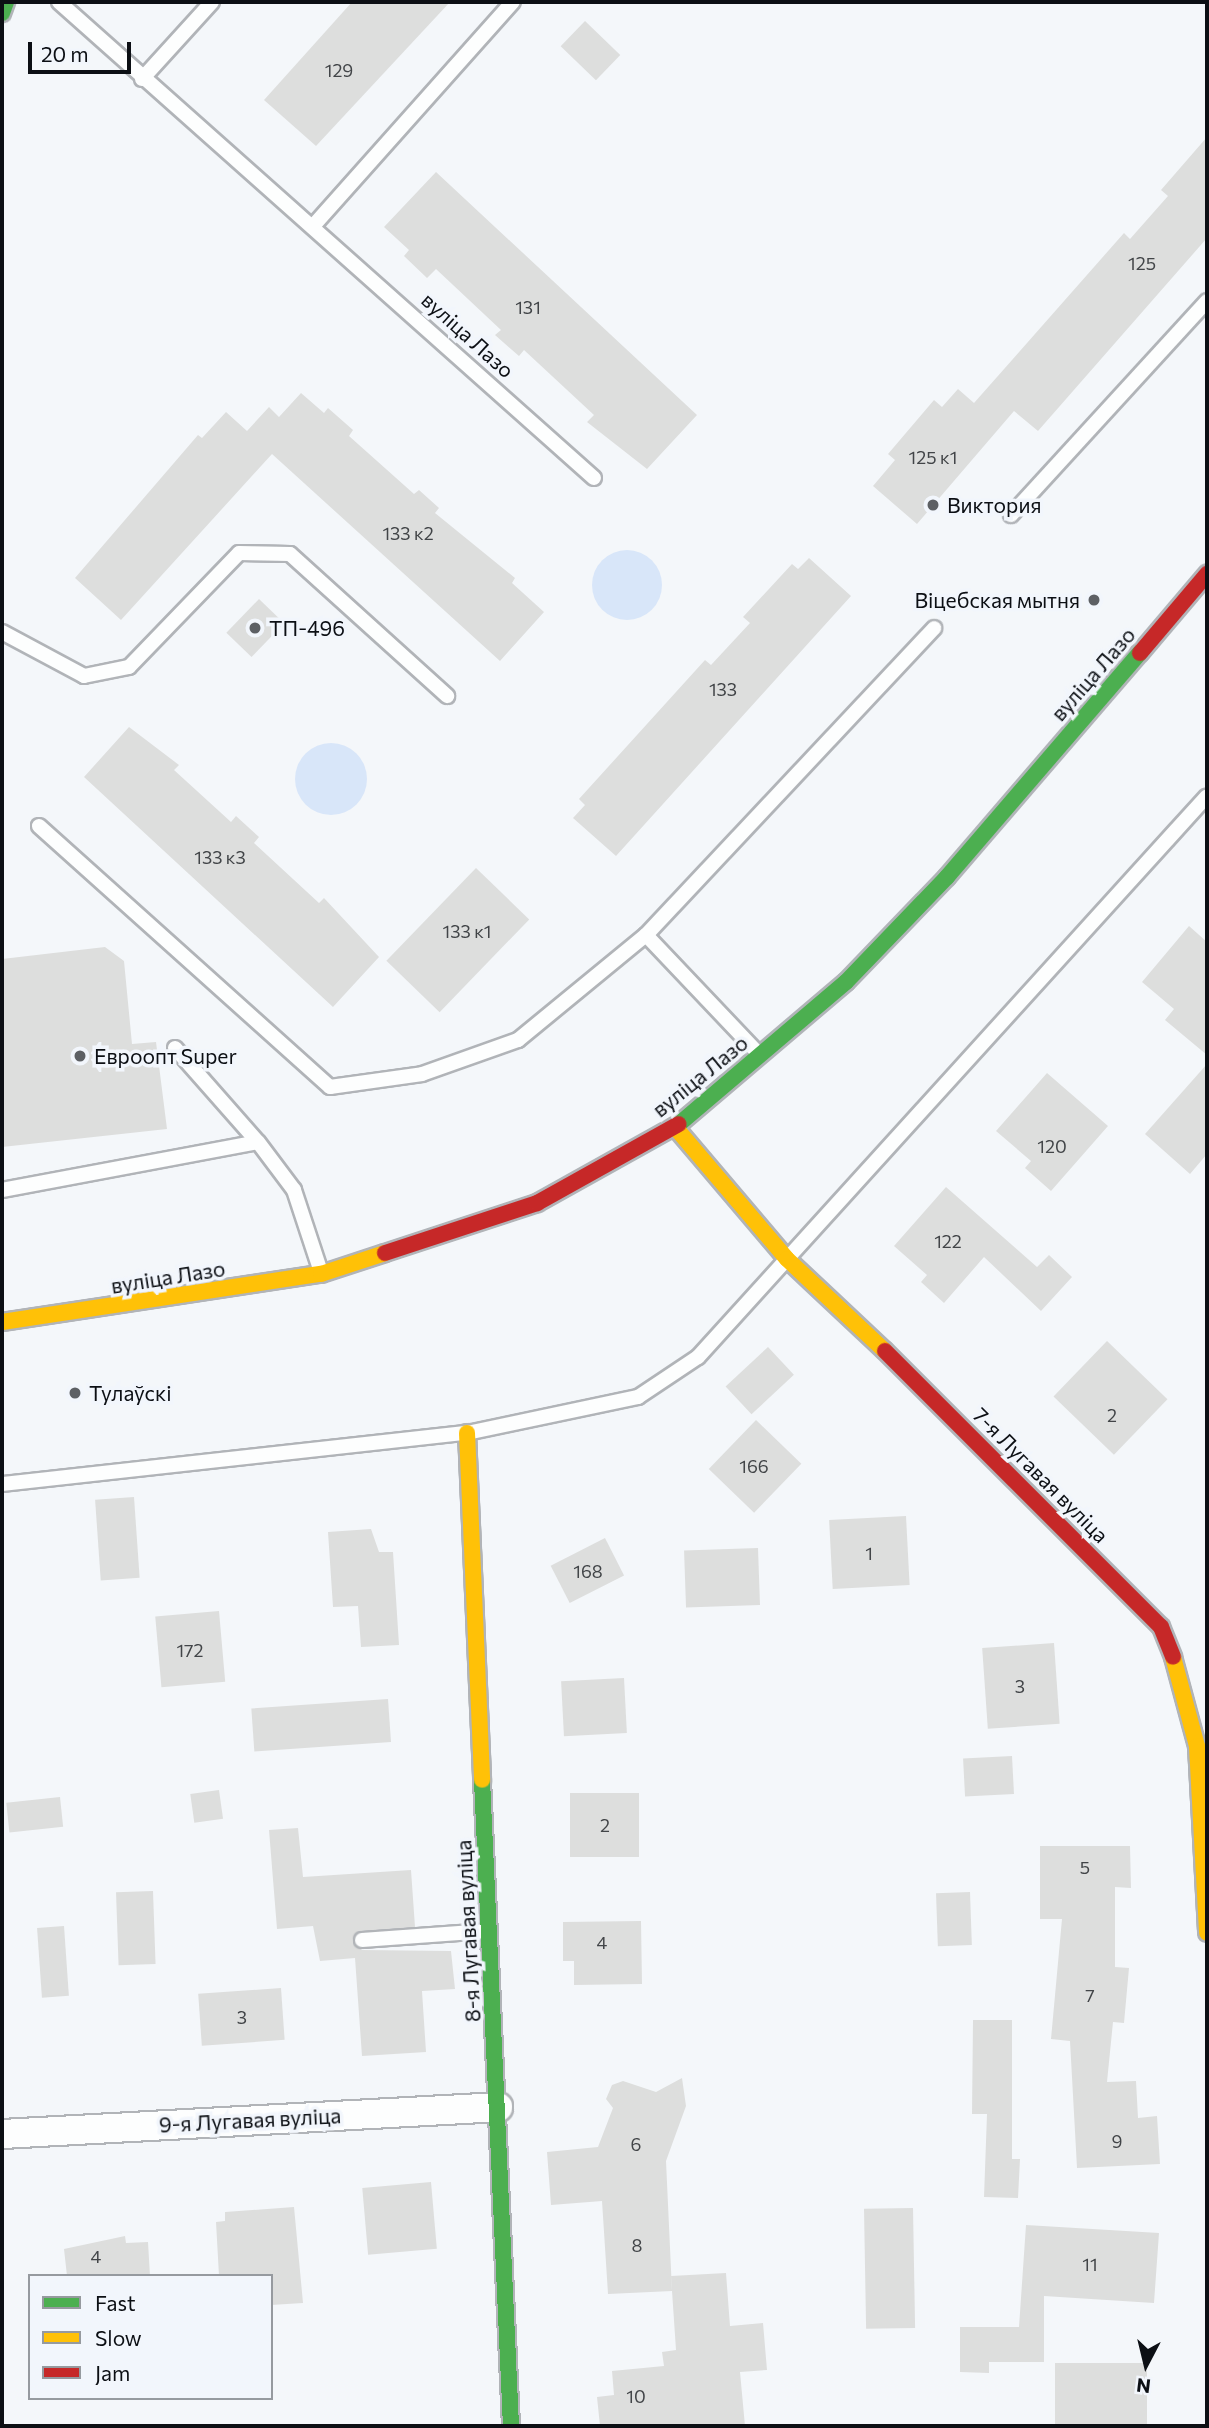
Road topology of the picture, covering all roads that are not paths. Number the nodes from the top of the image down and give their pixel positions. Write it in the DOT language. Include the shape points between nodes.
graph roads {
  1 [pos="6,2"];
  2 [pos="60,2"];
  3 [pos="212,2"];
  4 [pos="513,2"];
  5 [pos="2,13"];
  6 [pos="142,79"];
  7 [pos="314,225"];
  8 [pos="1207,301"];
  9 [pos="594,478"];
  10 [pos="1010,515"];
  11 [pos="1207,574"];
  12 [pos="934,628"];
  13 [pos="2,632"];
  14 [pos="447,696"];
  15 [pos="1207,796"];
  16 [pos="39,826"];
  17 [pos="646,935"];
  18 [pos="175,1048"];
  19 [pos="760,1055"];
  20 [pos="675,1127"];
  21 [pos="258,1142"];
  22 [pos="2,1190"];
  23 [pos="787,1259"];
  24 [pos="321,1274"];
  25 [pos="2,1322"];
  26 [pos="467,1433"];
  27 [pos="2,1484"];
  28 [pos="489,1931"];
  29 [pos="1207,1933"];
  30 [pos="362,1940"];
  31 [pos="498,2107"];
  32 [pos="2,2134"];
  33 [pos="511,2426"];
  1 -- 5 [label="street"];
  2 -- 6 [label="lane, вуліца Лазо" via="118,50"];
  3 -- 6 [label="lane"];
  4 -- 7 [label="lane"];
  6 -- 7 [label="lane, вуліца Лазо"];
  7 -- 9 [label="lane, вуліца Лазо"];
  8 -- 10 [label="lane"];
  11 -- 19 [label="street, вуліца Лазо" via="947,877 846,982"];
  12 -- 17 [label="lane"];
  13 -- 14 [label="lane" via="83,676 129,667 239,553 290,554"];
  15 -- 23 [label="lane"];
  16 -- 17 [label="lane" via="330,1087 422,1073 518,1040"];
  17 -- 19 [label="lane"];
  18 -- 21 [label="lane"];
  19 -- 20 [label="street, вуліца Лазо"];
  20 -- 23 [label="street, 7-я Лугавая вуліца"];
  20 -- 24 [label="street, вуліца Лазо" via="537,1203"];
  21 -- 22 [label="lane"];
  21 -- 24 [label="lane" via="294,1190"];
  23 -- 26 [label="lane" via="698,1357 638,1396"];
  23 -- 29 [label="street, 7-я Лугавая вуліца" via="967,1429 1161,1628 1187,1691 1197,1746"];
  24 -- 25 [label="street, вуліца Лазо"];
  26 -- 27 [label="lane"];
  26 -- 28 [label="street, 8-я Лугавая вуліца"];
  28 -- 30 [label="lane"];
  28 -- 31 [label="street, 8-я Лугавая вуліца"];
  31 -- 32 [label="street, 9-я Лугавая вуліца"];
  31 -- 33 [label="street, 8-я Лугавая вуліца"];
}
